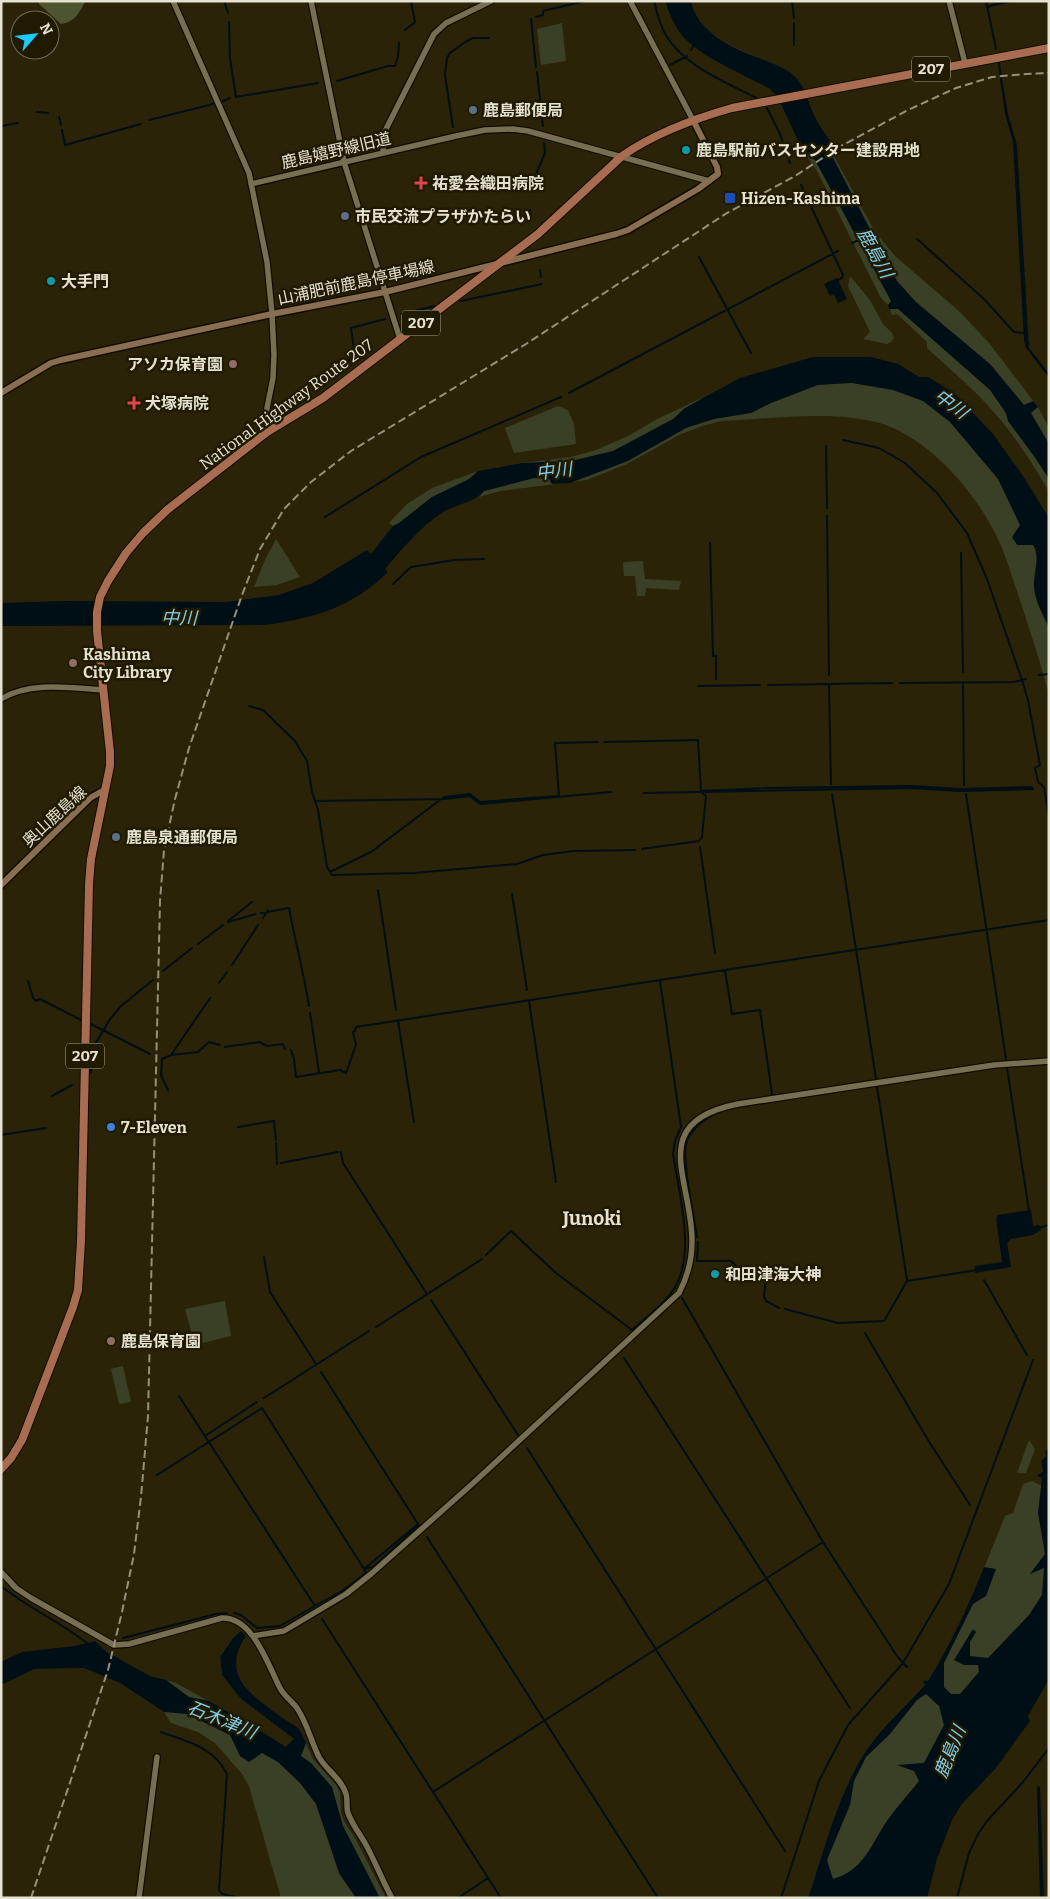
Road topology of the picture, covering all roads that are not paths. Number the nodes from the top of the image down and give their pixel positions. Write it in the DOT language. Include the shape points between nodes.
graph roads {
  1 [pos="173,1"];
  2 [pos="310,1"];
  3 [pos="491,1"];
  4 [pos="630,1"];
  5 [pos="949,1"];
  6 [pos="1049,48"];
  7 [pos="965,63"];
  8 [pos="693,120"];
  9 [pos="383,153"];
  10 [pos="622,156"];
  11 [pos="344,162"];
  12 [pos="710,181"];
  13 [pos="251,184"];
  14 [pos="501,262"];
  15 [pos="385,292"];
  16 [pos="272,314"];
  17 [pos="400,339"];
  18 [pos="1,393"];
  19 [pos="266,432"];
  20 [pos="104,690"];
  21 [pos="1,698"];
  22 [pos="106,789"];
  23 [pos="1,885"];
  24 [pos="1049,1061"];
  25 [pos="1,1469"];
  26 [pos="1,1572"];
  27 [pos="253,1636"];
  28 [pos="156,1756"];
  29 [pos="139,1898"];
  30 [pos="392,1898"];
  1 -- 13 [label="street" via="240,151"];
  2 -- 11 [label="street"];
  3 -- 9 [label="street" via="446,23 434,34 384,133"];
  4 -- 8 [label="street"];
  5 -- 7 [label="street"];
  6 -- 7 [label="highway, National Highway Route 207 / 207"];
  7 -- 8 [label="highway, National Highway Route 207 / 207" via="774,99"];
  8 -- 10 [label="highway, National Highway Route 207 / 207" via="636,146"];
  8 -- 12 [label="main road" via="717,167 718,174"];
  9 -- 10 [label="street, 鹿島嬉野線旧道" via="485,130 513,129"];
  9 -- 11 [label="street, 鹿島嬉野線旧道"];
  10 -- 12 [label="street, 鹿島嬉野線旧道"];
  10 -- 14 [label="highway, National Highway Route 207 / 207" via="538,234"];
  11 -- 13 [label="street, 鹿島嬉野線旧道"];
  11 -- 15 [label="street"];
  12 -- 14 [label="main road, 山浦肥前鹿島停車場線" via="628,230"];
  13 -- 16 [label="street" via="268,262"];
  14 -- 15 [label="main road, 山浦肥前鹿島停車場線"];
  14 -- 17 [label="highway, National Highway Route 207 / 207"];
  15 -- 16 [label="main road, 山浦肥前鹿島停車場線"];
  15 -- 17 [label="street"];
  16 -- 18 [label="main road, 山浦肥前鹿島停車場線" via="61,360"];
  16 -- 19 [label="street" via="273,378"];
  17 -- 19 [label="highway, National Highway Route 207 / 207" via="323,398"];
  19 -- 20 [label="highway, National Highway Route 207 / 207" via="167,510 126,553 108,580 100,597 96,628"];
  20 -- 21 [label="street" via="27,688"];
  20 -- 22 [label="highway, National Highway Route 207 / 207" via="110,752"];
  22 -- 23 [label="main road, 奥山鹿島線" via="90,798"];
  22 -- 25 [label="highway, National Highway Route 207 / 207" via="89,884 78,1290 22,1440"];
  24 -- 27 [label="street" via="985,1066 738,1104 719,1108 696,1120 682,1141 680,1155 692,1240 691,1260 679,1293 371,1574 346,1594 284,1631"];
  26 -- 27 [label="street" via="31,1598 114,1645 129,1644 222,1618 237,1621"];
  27 -- 30 [label="street" via="281,1690 297,1709 319,1756 341,1784 354,1826"];
  28 -- 29 [label="street"];
}
